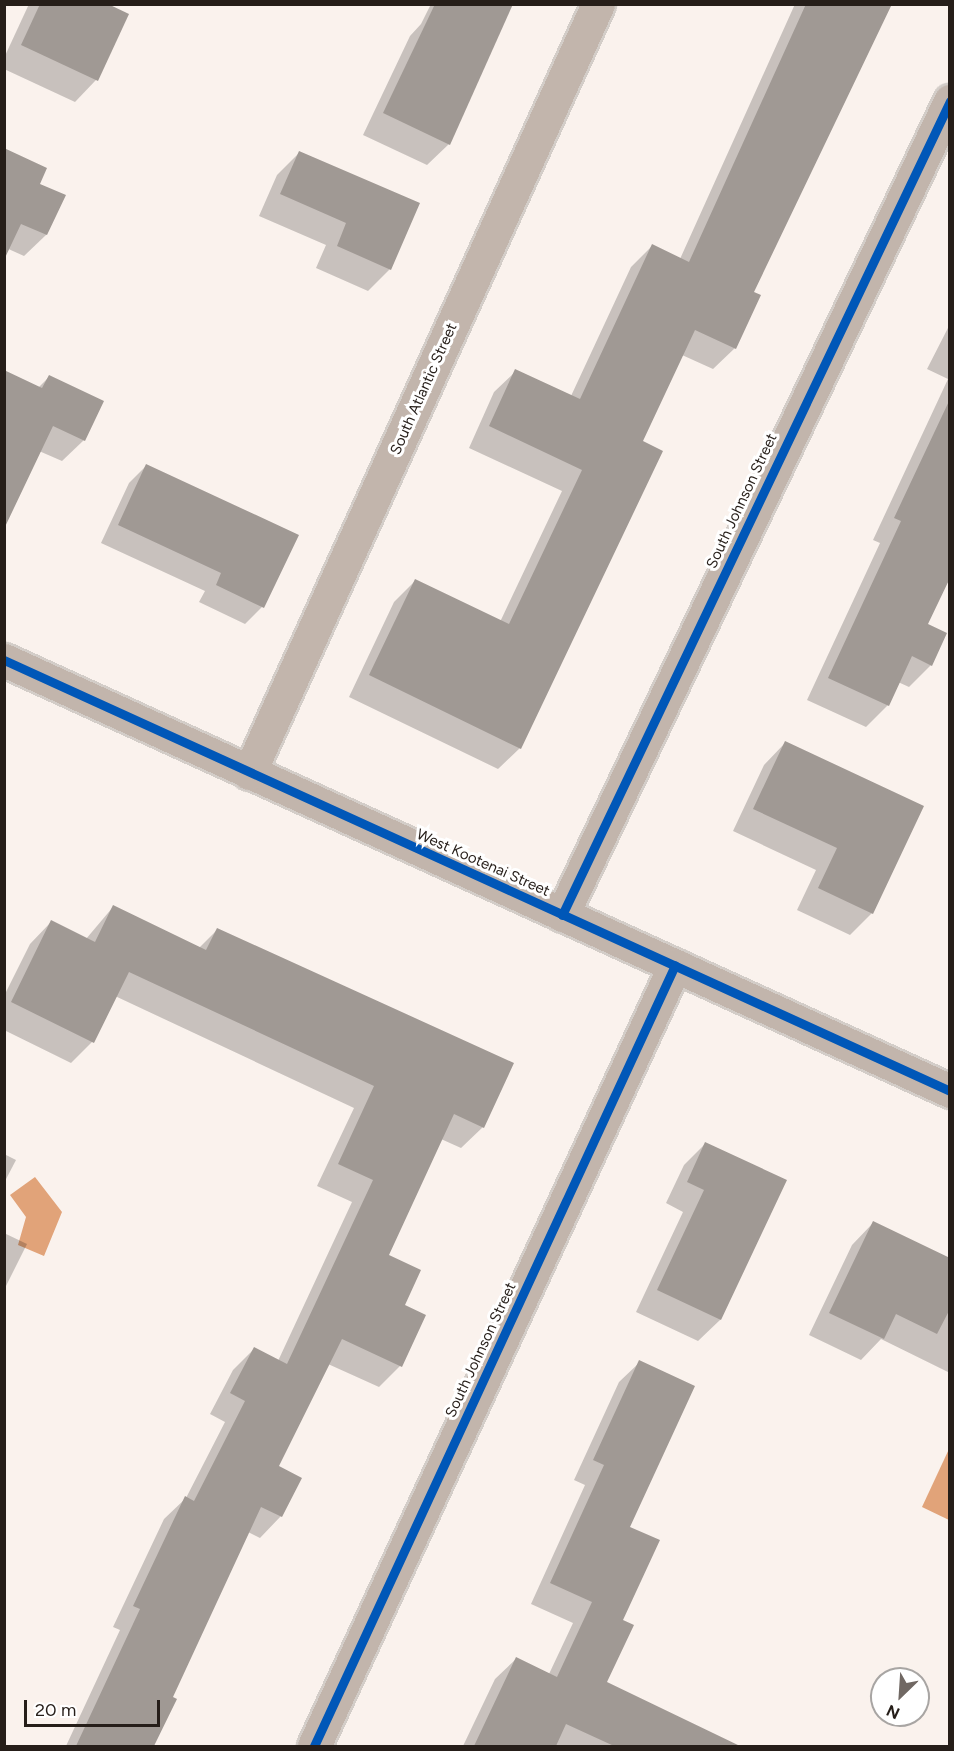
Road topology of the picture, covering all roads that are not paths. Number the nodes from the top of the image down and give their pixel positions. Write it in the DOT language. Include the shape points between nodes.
graph roads {
  1 [pos="598,4"];
  2 [pos="950,100"];
  3 [pos="4,660"];
  4 [pos="249,773"];
  5 [pos="562,915"];
  6 [pos="675,965"];
  7 [pos="950,1091"];
  8 [pos="314,1746"];
  1 -- 4 [label="street, South Atlantic Street"];
  2 -- 5 [label="street, South Johnson Street"];
  3 -- 4 [label="street, West Kootenai Street"];
  4 -- 5 [label="street, West Kootenai Street"];
  5 -- 6 [label="street, West Kootenai Street"];
  6 -- 7 [label="street, West Kootenai Street"];
  6 -- 8 [label="street, South Johnson Street"];
}
